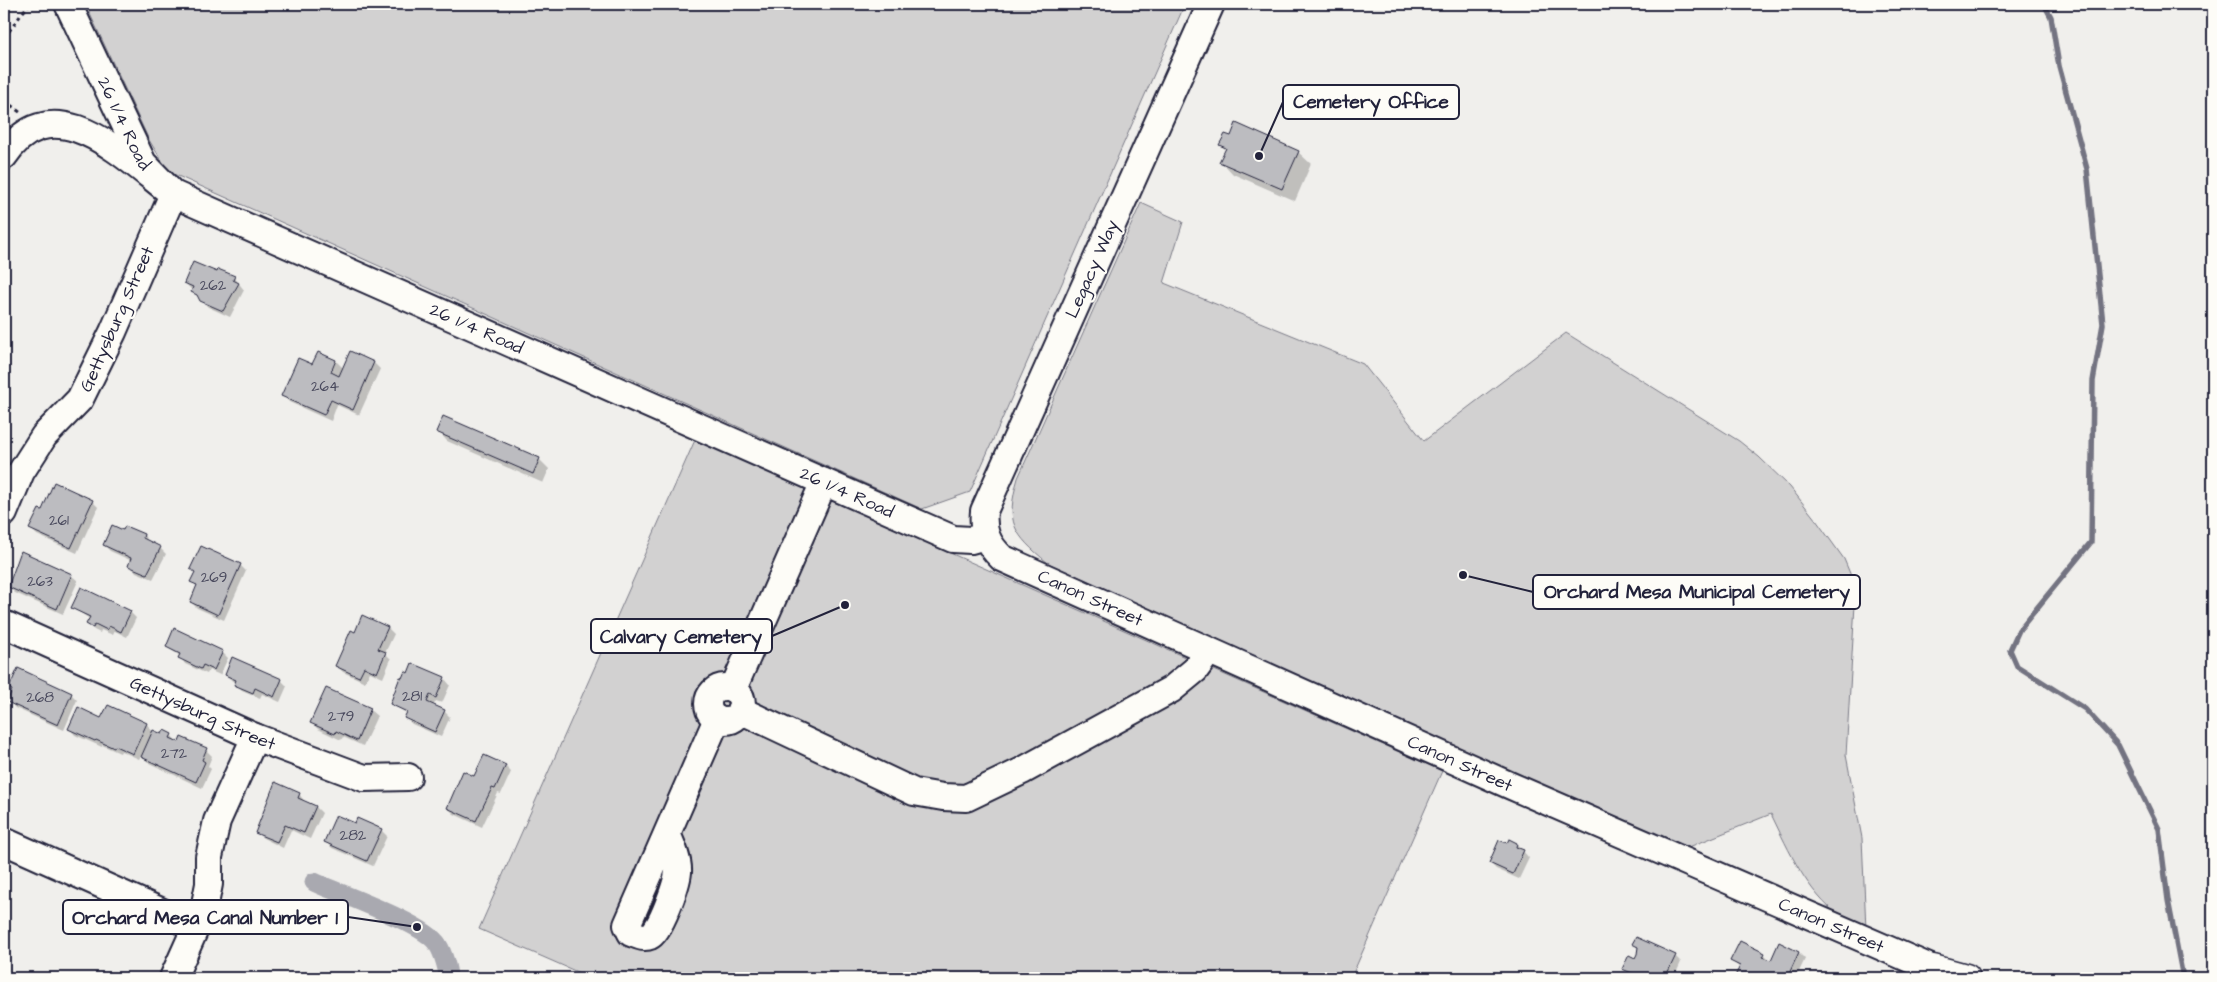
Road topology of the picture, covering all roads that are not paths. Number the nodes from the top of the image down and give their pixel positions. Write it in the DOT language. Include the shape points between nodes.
graph roads {
  1 [pos="68,4"];
  2 [pos="1211,4"];
  3 [pos="4,156"];
  4 [pos="173,194"];
  5 [pos="824,482"];
  6 [pos="4,513"];
  7 [pos="985,536"];
  8 [pos="4,624"];
  9 [pos="1210,651"];
  10 [pos="730,706"];
  11 [pos="255,737"];
  12 [pos="408,777"];
  13 [pos="667,834"];
  14 [pos="4,841"];
  15 [pos="196,927"];
  16 [pos="1938,974"];
  17 [pos="173,978"];
  18 [pos="1966,978"];
  1 -- 4 [label="street, 26 1/4 Road" via="143,163"];
  2 -- 7 [label="street, Legacy Way" via="984,511 982,525"];
  3 -- 4 [label="street" via="23,133 50,124 64,124 94,135"];
  4 -- 5 [label="street, 26 1/4 Road"];
  4 -- 6 [label="street, Gettysburg Street" via="80,399 44,436 21,472"];
  5 -- 7 [label="street, 26 1/4 Road" via="953,539 971,540"];
  5 -- 10 [label="street"];
  7 -- 9 [label="street, Canon Street" via="1002,558"];
  8 -- 11 [label="street, Gettysburg Street"];
  9 -- 10 [label="street" via="1172,689 966,798 914,792"];
  9 -- 16 [label="street, Canon Street"];
  10 -- 13 [label="street"];
  11 -- 12 [label="street, Gettysburg Street" via="364,778"];
  11 -- 15 [label="street" via="217,821 209,857 204,908"];
  14 -- 15 [label="street"];
  15 -- 17 [label="street"];
  16 -- 18 [label="highway"];
}
